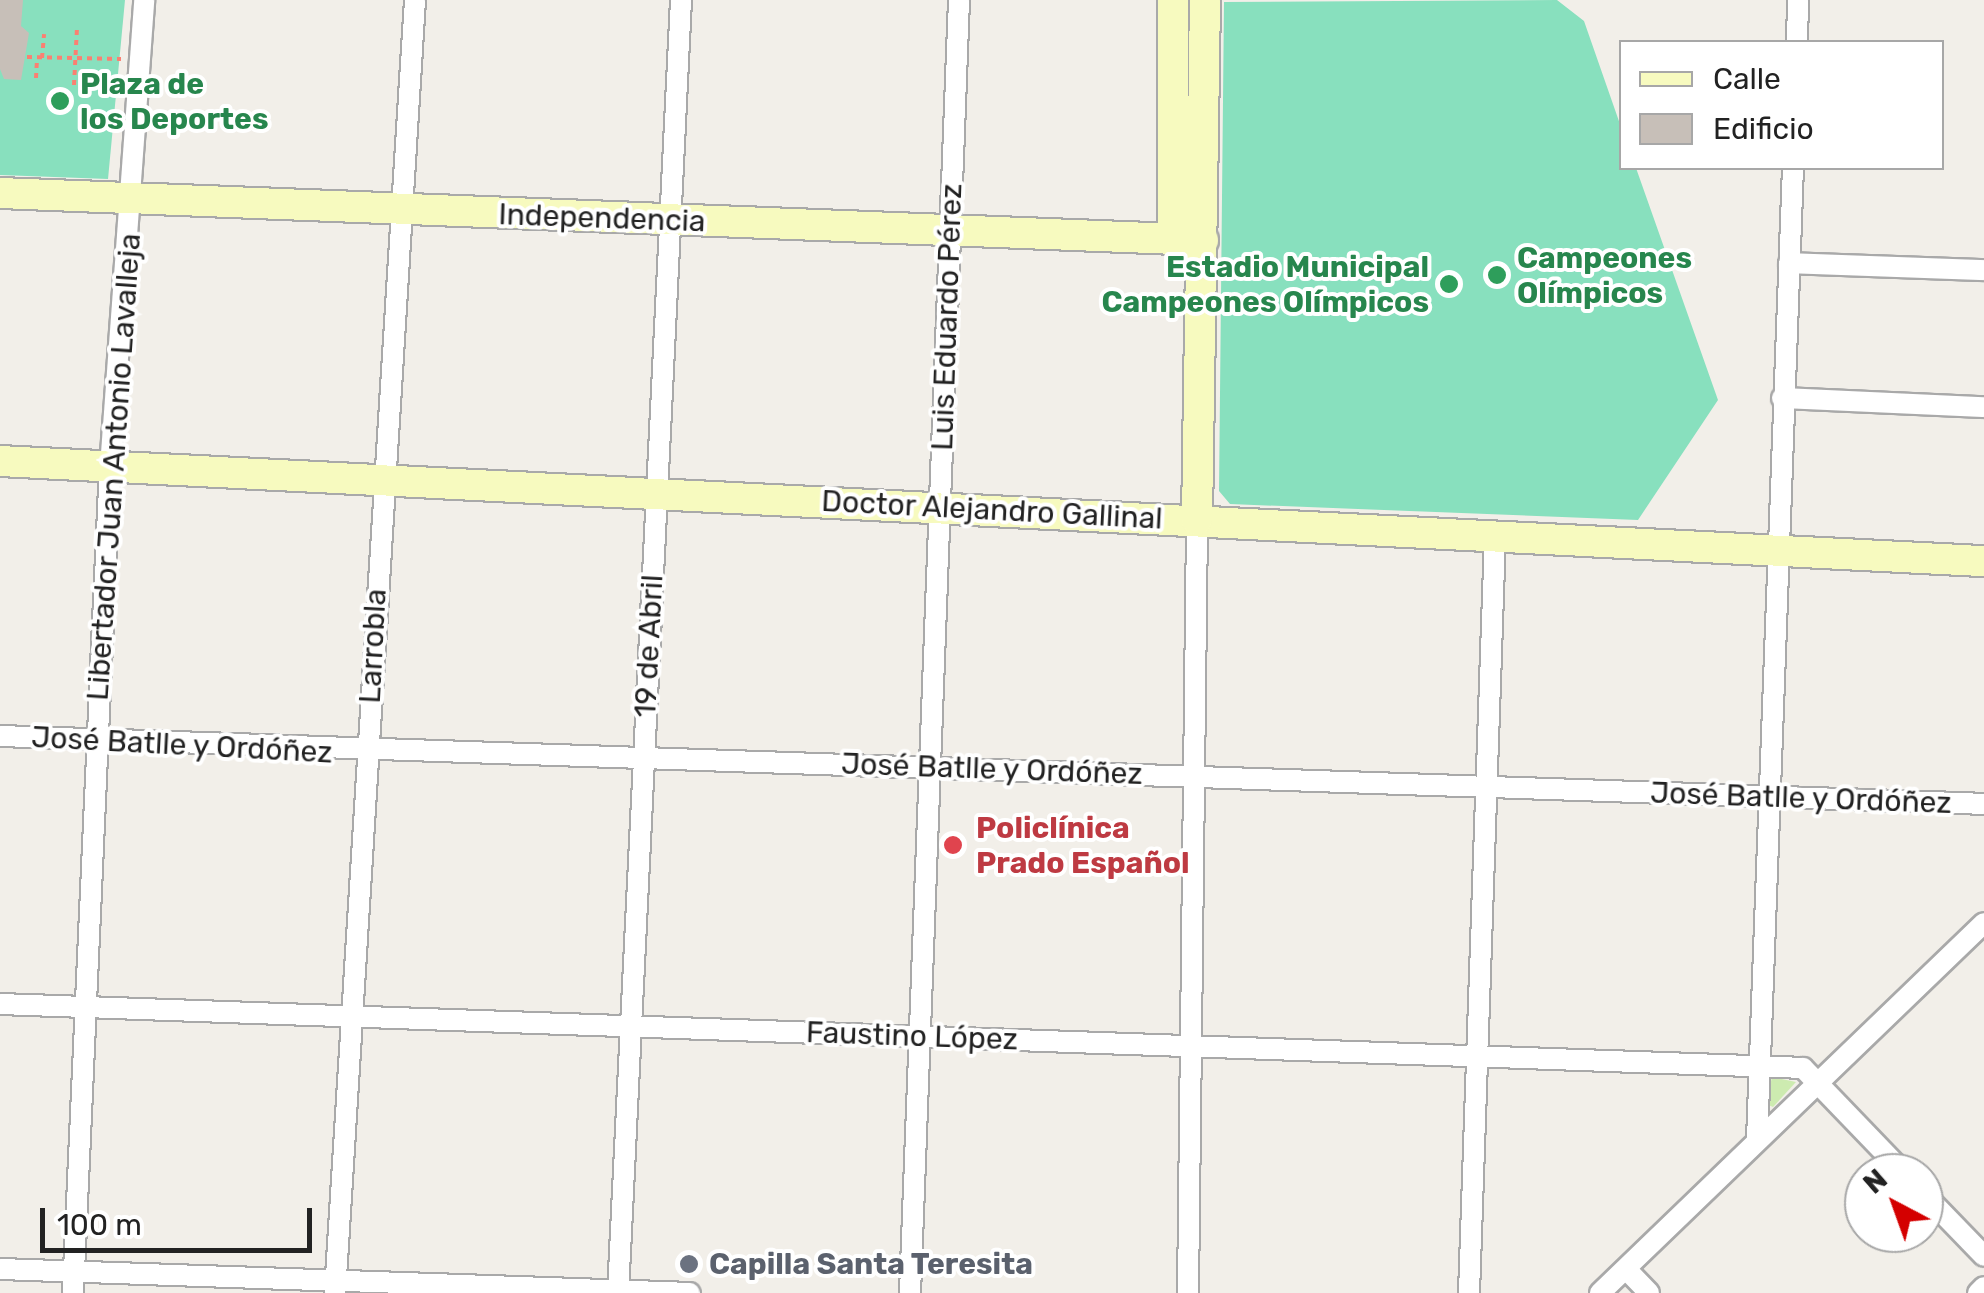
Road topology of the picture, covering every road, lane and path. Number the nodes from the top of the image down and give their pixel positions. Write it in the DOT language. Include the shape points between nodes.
graph roads {
  1 [pos="144,0"];
  2 [pos="415,0"];
  3 [pos="682,0"];
  4 [pos="959,0"];
  5 [pos="1173,0"];
  6 [pos="1205,0"];
  7 [pos="1798,0"];
  8 [pos="77,27"];
  9 [pos="44,34"];
  10 [pos="1797,40"];
  11 [pos="27,57"];
  12 [pos="40,58"];
  13 [pos="76,60"];
  14 [pos="141,60"];
  15 [pos="36,78"];
  16 [pos="74,85"];
  17 [pos="1792,170"];
  18 [pos="0,193"];
  19 [pos="132,199"];
  20 [pos="400,211"];
  21 [pos="670,220"];
  22 [pos="950,234"];
  23 [pos="1188,240"];
  24 [pos="1789,263"];
  25 [pos="1984,270"];
  26 [pos="1782,398"];
  27 [pos="1984,407"];
  28 [pos="0,460"];
  29 [pos="110,466"];
  30 [pos="383,480"];
  31 [pos="656,494"];
  32 [pos="940,505"];
  33 [pos="1197,520"];
  34 [pos="1496,537"];
  35 [pos="1778,552"];
  36 [pos="1984,562"];
  37 [pos="0,736"];
  38 [pos="96,741"];
  39 [pos="367,753"];
  40 [pos="644,754"];
  41 [pos="930,767"];
  42 [pos="1195,776"];
  43 [pos="1485,786"];
  44 [pos="1769,799"];
  45 [pos="1984,804"];
  46 [pos="1984,923"];
  47 [pos="0,1004"];
  48 [pos="82,1009"];
  49 [pos="350,1018"];
  50 [pos="631,1025"];
  51 [pos="922,1036"];
  52 [pos="1190,1046"];
  53 [pos="1478,1058"];
  54 [pos="1756,1066"];
  55 [pos="1818,1084"];
  56 [pos="1757,1140"];
  57 [pos="1885,1153"];
  58 [pos="1944,1215"];
  59 [pos="1984,1256"];
  60 [pos="1626,1268"];
  61 [pos="0,1269"];
  62 [pos="74,1271"];
  63 [pos="336,1286"];
  64 [pos="1984,1287"];
  65 [pos="618,1292"];
  66 [pos="73,1293"];
  67 [pos="690,1293"];
  68 [pos="910,1293"];
  69 [pos="1188,1293"];
  70 [pos="1469,1293"];
  71 [pos="1600,1293"];
  72 [pos="1649,1293"];
  73 [pos="1978,1293"];
  1 -- 14 [label="street, Libertador Juan Antonio Lavalleja"];
  2 -- 20 [label="street, Larrobla"];
  3 -- 21 [label="street, 19 de Abril"];
  4 -- 22 [label="street, Luis Eduardo Pérez"];
  5 -- 23 [label="street"];
  6 -- 23 [label="street"];
  7 -- 10 [label="street"];
  8 -- 13 [label="path"];
  9 -- 12 [label="path"];
  11 -- 12 [label="path"];
  12 -- 13 [label="path"];
  12 -- 15 [label="path"];
  13 -- 14 [label="path"];
  13 -- 16 [label="path"];
  14 -- 19 [label="street, Libertador Juan Antonio Lavalleja"];
  17 -- 24 [label="street"];
  18 -- 19 [label="street, Independencia"];
  19 -- 20 [label="street, Independencia"];
  19 -- 29 [label="street, Libertador Juan Antonio Lavalleja"];
  20 -- 21 [label="street, Independencia"];
  20 -- 30 [label="street, Larrobla"];
  21 -- 22 [label="street, Independencia"];
  21 -- 31 [label="street, 19 de Abril"];
  22 -- 23 [label="street, Independencia"];
  22 -- 32 [label="street, Luis Eduardo Pérez"];
  23 -- 33 [label="street"];
  24 -- 25 [label="street"];
  24 -- 26 [label="street"];
  26 -- 27 [label="street"];
  26 -- 35 [label="street"];
  28 -- 29 [label="street, Doctor Alejandro Gallinal"];
  29 -- 30 [label="street, Doctor Alejandro Gallinal"];
  29 -- 38 [label="street, Libertador Juan Antonio Lavalleja"];
  30 -- 31 [label="street, Doctor Alejandro Gallinal"];
  30 -- 39 [label="street, Larrobla"];
  31 -- 32 [label="street, Doctor Alejandro Gallinal"];
  31 -- 40 [label="street, 19 de Abril"];
  32 -- 33 [label="street, Doctor Alejandro Gallinal"];
  32 -- 41 [label="street, Luis Eduardo Pérez"];
  33 -- 34 [label="street, Doctor Alejandro Gallinal"];
  33 -- 42 [label="street"];
  34 -- 35 [label="street, Doctor Alejandro Gallinal"];
  34 -- 43 [label="street"];
  35 -- 36 [label="street, Doctor Alejandro Gallinal"];
  35 -- 44 [label="street"];
  37 -- 38 [label="street, José Batlle y Ordóñez"];
  38 -- 39 [label="street, José Batlle y Ordóñez"];
  38 -- 48 [label="street, Libertador Juan Antonio Lavalleja"];
  39 -- 40 [label="street, José Batlle y Ordóñez"];
  39 -- 49 [label="street, Larrobla"];
  40 -- 41 [label="street, José Batlle y Ordóñez"];
  40 -- 50 [label="street, 19 de Abril"];
  41 -- 42 [label="street, José Batlle y Ordóñez"];
  41 -- 51 [label="street, Luis Eduardo Pérez"];
  42 -- 43 [label="street, José Batlle y Ordóñez"];
  42 -- 52 [label="street"];
  43 -- 44 [label="street, José Batlle y Ordóñez"];
  43 -- 53 [label="street"];
  44 -- 45 [label="street, José Batlle y Ordóñez"];
  44 -- 54 [label="street"];
  46 -- 55 [label="street"];
  47 -- 48 [label="street, Faustino López"];
  48 -- 49 [label="street, Faustino López"];
  48 -- 62 [label="street, Libertador Juan Antonio Lavalleja"];
  49 -- 50 [label="street, Faustino López"];
  49 -- 63 [label="street, Larrobla"];
  50 -- 51 [label="street, Faustino López"];
  50 -- 65 [label="street, 19 de Abril"];
  51 -- 52 [label="street, Faustino López"];
  51 -- 68 [label="street, Luis Eduardo Pérez"];
  52 -- 53 [label="street, Faustino López"];
  52 -- 69 [label="street"];
  53 -- 54 [label="street, Faustino López"];
  53 -- 70 [label="street"];
  54 -- 55 [label="street, Faustino López" via="1803,1068"];
  54 -- 56 [label="street"];
  55 -- 56 [label="street"];
  55 -- 57 [label="street"];
  56 -- 60 [label="street"];
  58 -- 59 [label="street"];
  60 -- 71 [label="street"];
  60 -- 72 [label="street"];
  61 -- 62 [label="street"];
  62 -- 63 [label="street"];
  62 -- 66 [label="street, Libertador Juan Antonio Lavalleja"];
  63 -- 65 [label="street"];
  64 -- 73 [label="street"];
  65 -- 67 [label="street"];
}
